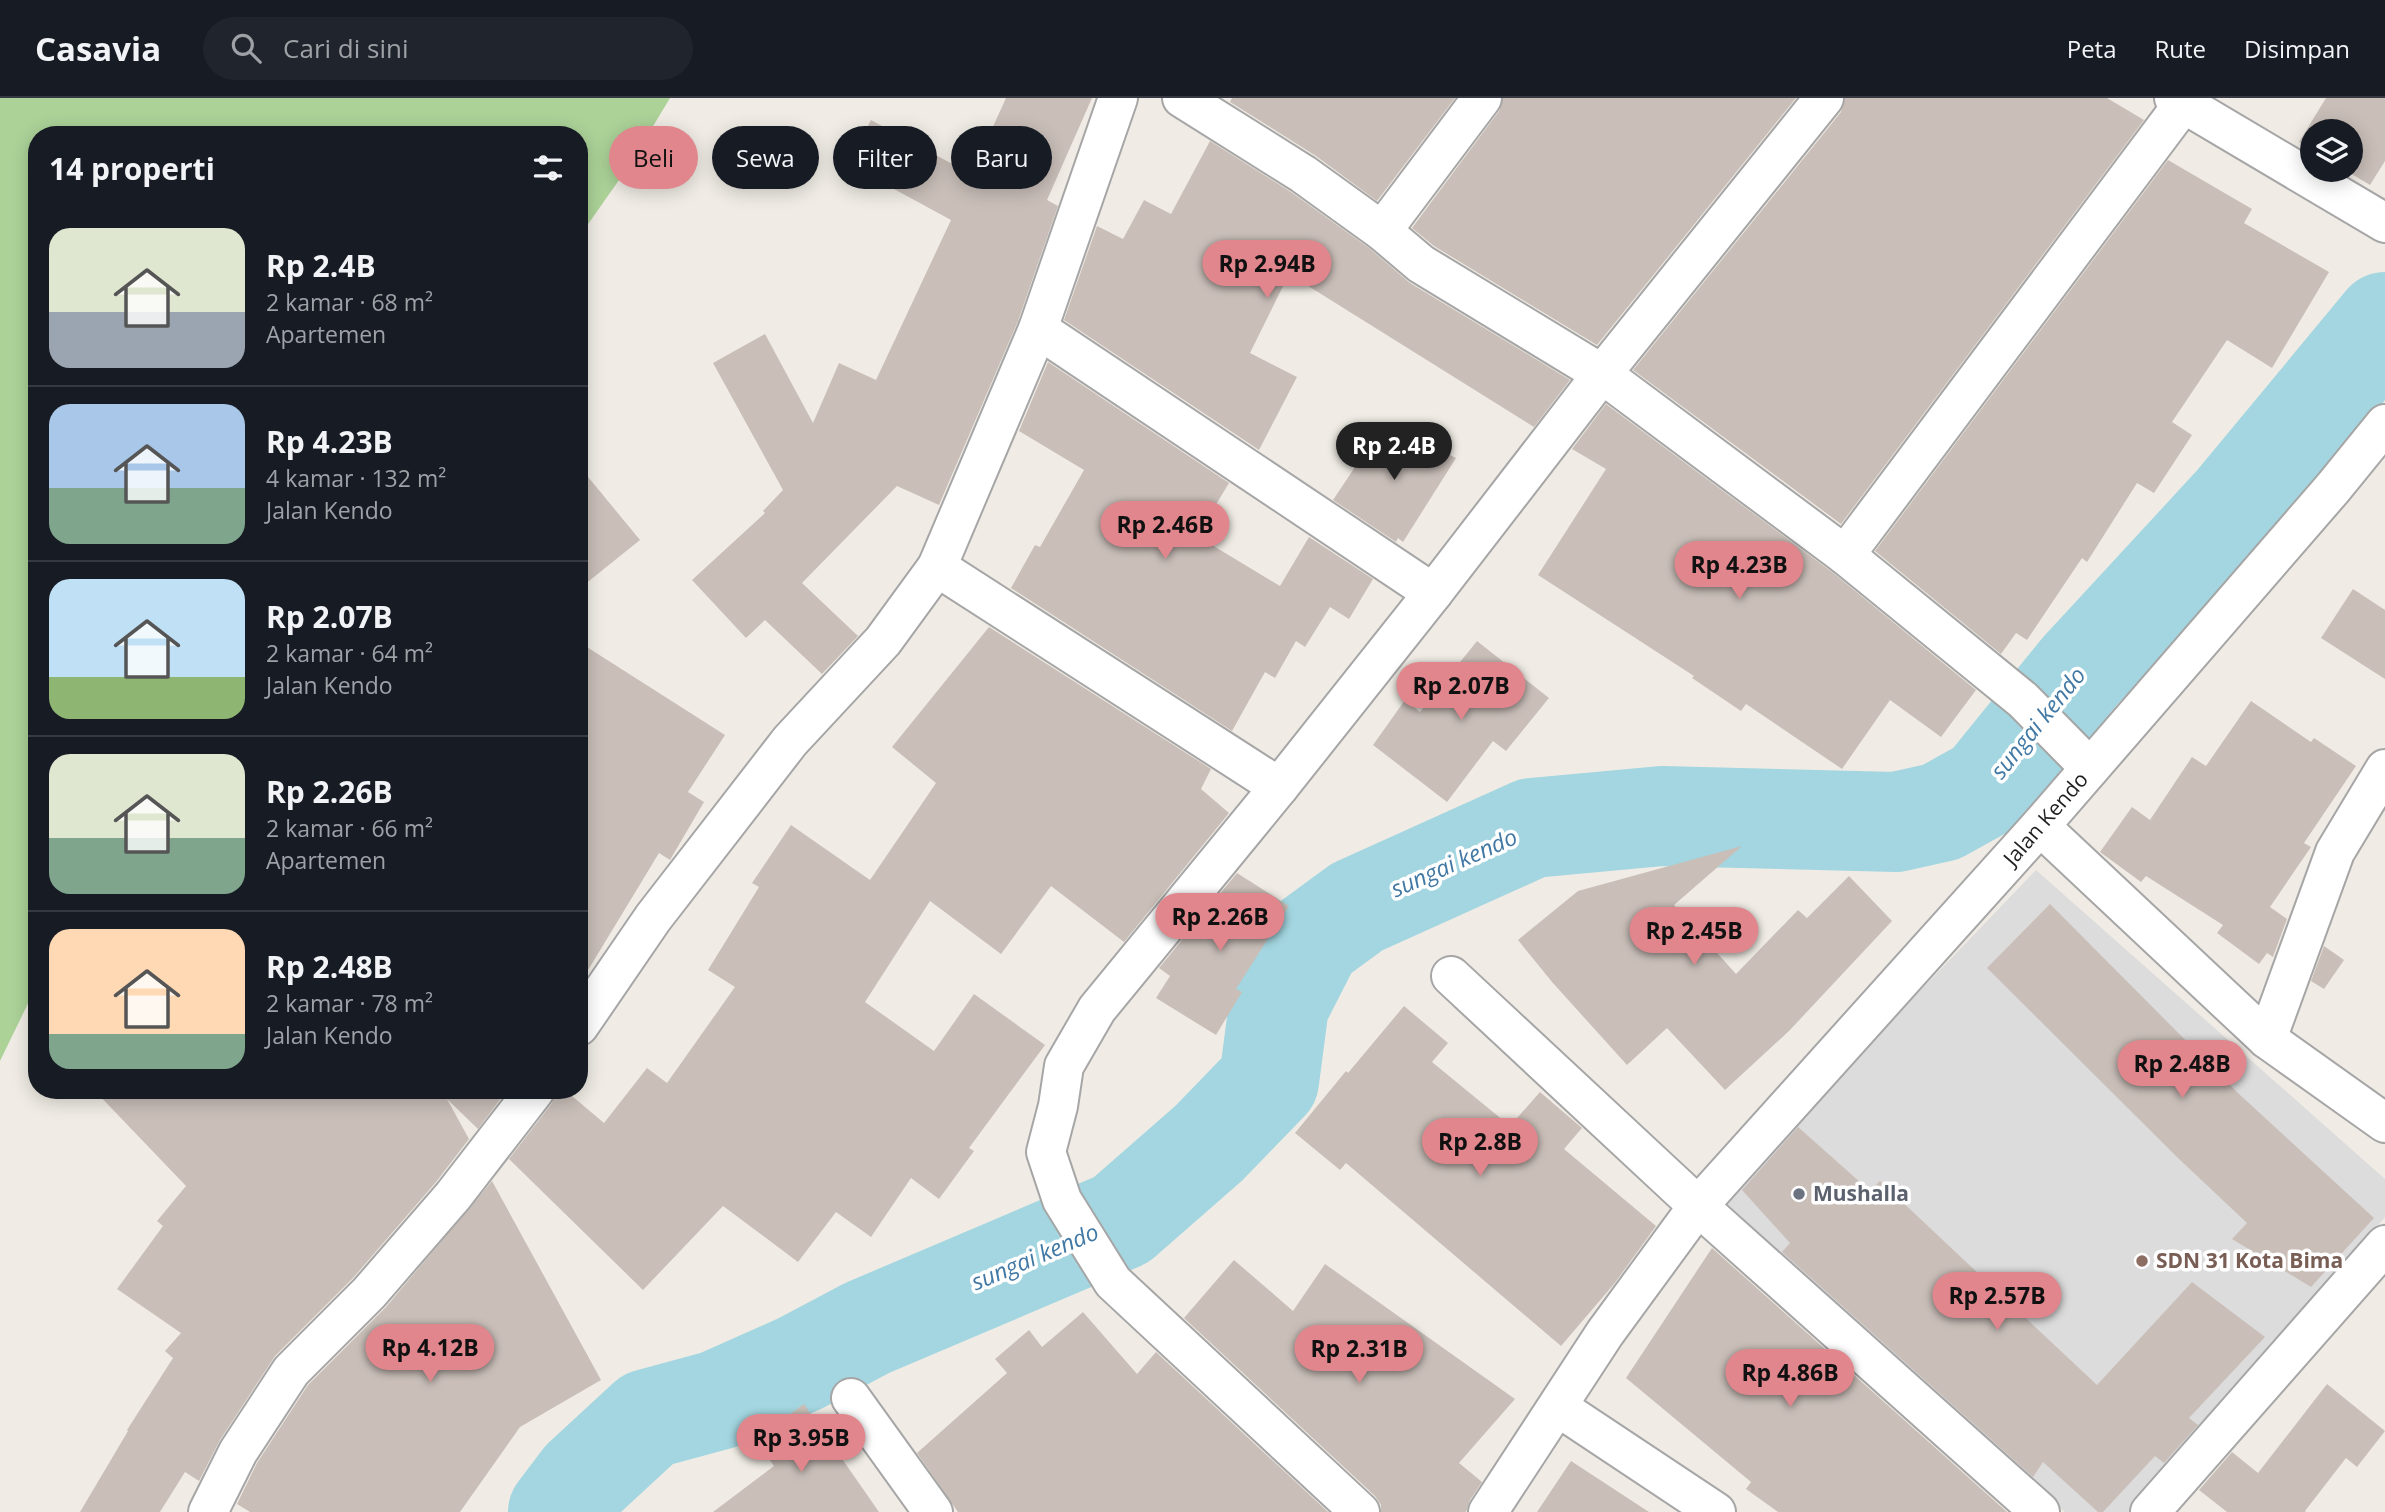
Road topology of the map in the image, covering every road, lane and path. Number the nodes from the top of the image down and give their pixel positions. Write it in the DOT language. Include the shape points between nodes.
graph roads {
  1 [pos="1118,98"];
  2 [pos="1182,98"];
  3 [pos="1482,98"];
  4 [pos="1825,98"];
  5 [pos="2178,101"];
  6 [pos="2385,223"];
  7 [pos="1382,231"];
  8 [pos="1038,329"];
  9 [pos="1602,374"];
  10 [pos="2385,424"];
  11 [pos="1845,555"];
  12 [pos="937,568"];
  13 [pos="1433,593"];
  14 [pos="2090,768"];
  15 [pos="2385,769"];
  16 [pos="1279,787"];
  17 [pos="2040,826"];
  18 [pos="1451,976"];
  19 [pos="588,1013"];
  20 [pos="2267,1039"];
  21 [pos="528,1099"];
  22 [pos="2385,1123"];
  23 [pos="1698,1206"];
  24 [pos="2385,1245"];
  25 [pos="851,1398"];
  26 [pos="1558,1407"];
  27 [pos="208,1512"];
  28 [pos="933,1512"];
  29 [pos="1360,1512"];
  30 [pos="1488,1512"];
  31 [pos="1716,1512"];
  32 [pos="2040,1512"];
  33 [pos="2150,1512"];
  1 -- 8 [label="street"];
  2 -- 7 [label="street"];
  3 -- 7 [label="street"];
  4 -- 9 [label="street"];
  5 -- 6 [label="street"];
  5 -- 11 [label="street"];
  7 -- 9 [label="street" via="1421,264"];
  8 -- 12 [label="street"];
  8 -- 13 [label="street"];
  9 -- 11 [label="street"];
  9 -- 13 [label="street"];
  10 -- 14 [label="street, Jalan Kendo"];
  11 -- 14 [label="street" via="2027,705"];
  12 -- 16 [label="street"];
  12 -- 19 [label="street" via="883,641 790,741 653,918"];
  13 -- 16 [label="street"];
  14 -- 17 [label="street, Jalan Kendo"];
  15 -- 20 [label="street" via="2335,852"];
  16 -- 29 [label="street" via="1097,1009 1065,1066 1046,1153 1062,1200 1114,1282"];
  17 -- 20 [label="street"];
  17 -- 23 [label="street, Jalan Kendo"];
  18 -- 23 [label="street"];
  20 -- 22 [label="street"];
  21 -- 27 [label="street" via="369,1293 291,1371 238,1452"];
  23 -- 26 [label="street, Jalan Kendo" via="1605,1333"];
  23 -- 32 [label="street"];
  24 -- 33 [label="street"];
  25 -- 28 [label="street"];
  26 -- 30 [label="street, Jalan Kendo"];
  26 -- 31 [label="street"];
}
